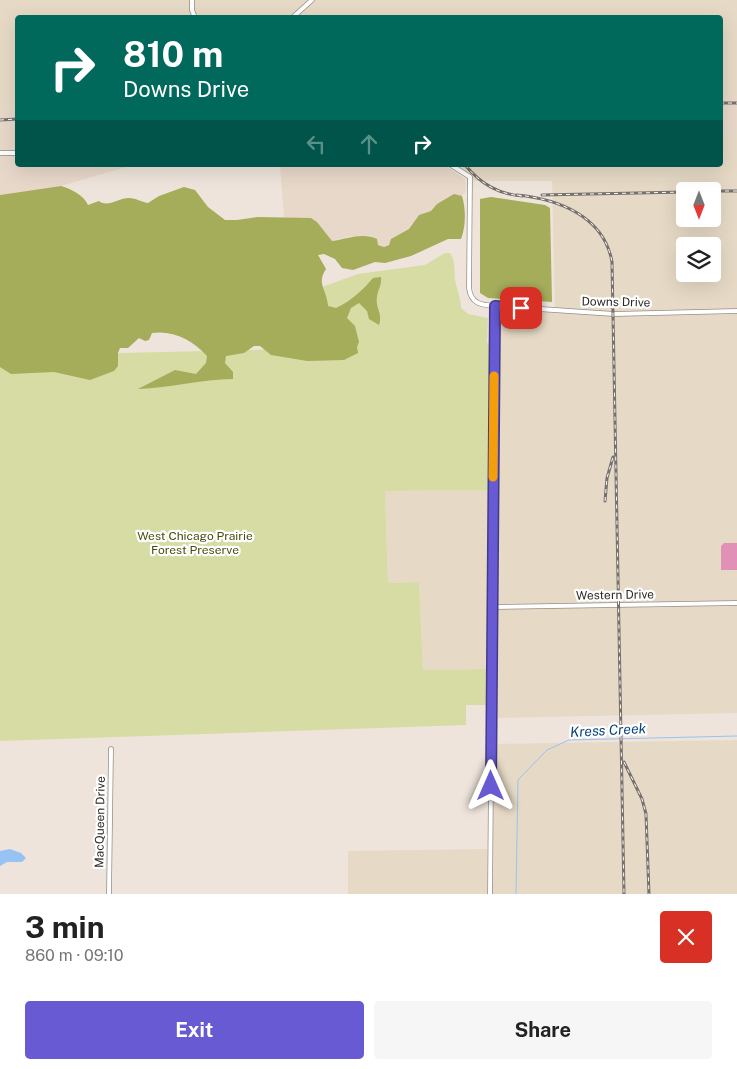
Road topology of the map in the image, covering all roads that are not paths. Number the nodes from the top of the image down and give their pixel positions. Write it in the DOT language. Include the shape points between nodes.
graph roads {
  1 [pos="192,0"];
  2 [pos="312,0"];
  3 [pos="194,15"];
  4 [pos="295,15"];
  5 [pos="15,152"];
  6 [pos="0,153"];
  7 [pos="454,167"];
  8 [pos="495,306"];
  9 [pos="737,311"];
  10 [pos="737,603"];
  11 [pos="494,607"];
  12 [pos="111,749"];
  13 [pos="109,894"];
  14 [pos="490,894"];
  1 -- 3 [label="street"];
  2 -- 4 [label="street"];
  5 -- 6 [label="street"];
  7 -- 8 [label="street, Downs Drive" via="470,177 470,294 476,303"];
  8 -- 9 [label="street, Downs Drive" via="614,314"];
  8 -- 11 [label="street"];
  10 -- 11 [label="street, Western Drive"];
  11 -- 14 [label="street"];
  12 -- 13 [label="street, MacQueen Drive"];
}
